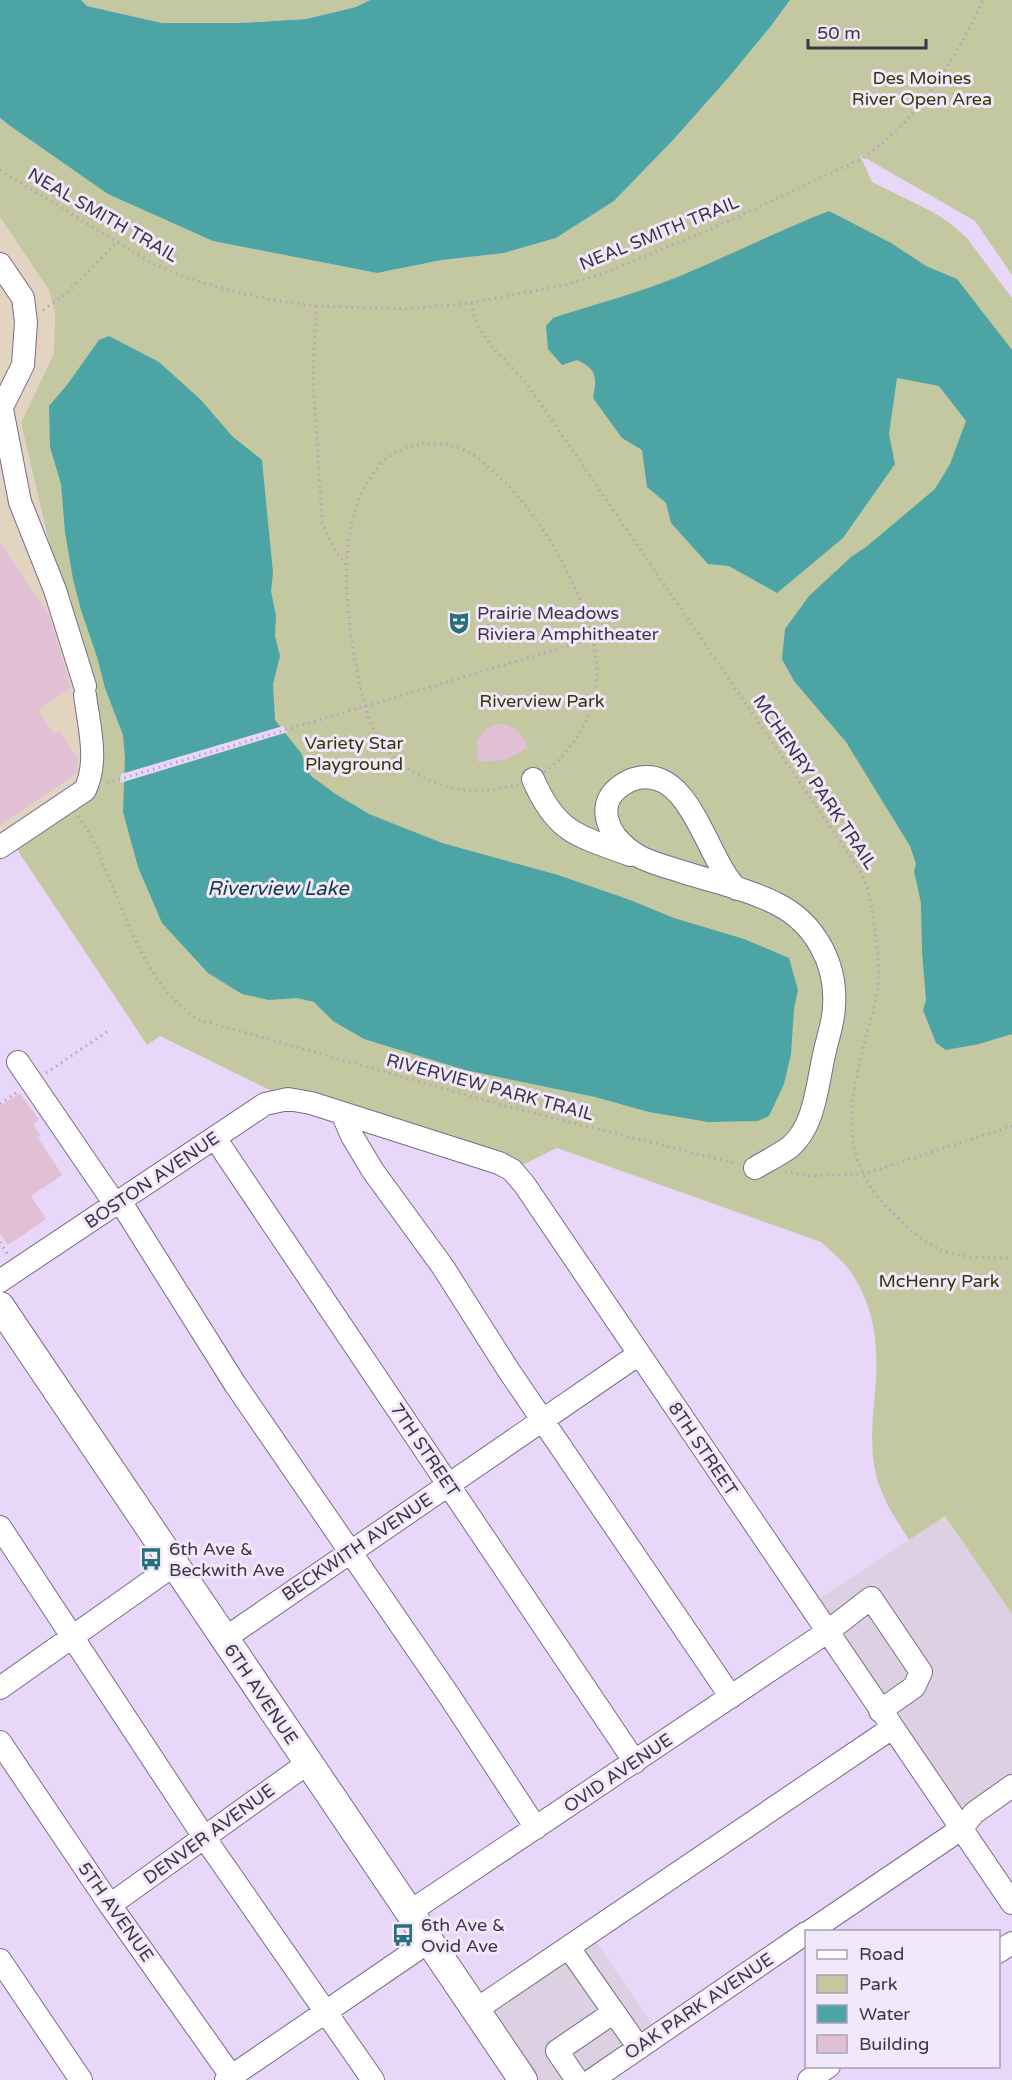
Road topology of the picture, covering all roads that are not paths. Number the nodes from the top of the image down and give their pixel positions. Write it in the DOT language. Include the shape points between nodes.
graph roads {
  1 [pos="0,264"];
  2 [pos="1,410"];
  3 [pos="533,779"];
  4 [pos="0,847"];
  5 [pos="640,858"];
  6 [pos="737,889"];
  7 [pos="18,1062"];
  8 [pos="311,1103"];
  9 [pos="342,1113"];
  10 [pos="215,1138"];
  11 [pos="755,1167"];
  12 [pos="118,1203"];
  13 [pos="0,1281"];
  14 [pos="0,1306"];
  15 [pos="639,1354"];
  16 [pos="543,1420"];
  17 [pos="448,1485"];
  18 [pos="0,1527"];
  19 [pos="350,1552"];
  20 [pos="174,1564"];
  21 [pos="827,1632"];
  22 [pos="72,1637"];
  23 [pos="224,1639"];
  24 [pos="0,1688"];
  25 [pos="730,1697"];
  26 [pos="886,1719"];
  27 [pos="0,1742"];
  28 [pos="635,1762"];
  29 [pos="308,1763"];
  30 [pos="1012,1786"];
  31 [pos="536,1828"];
  32 [pos="961,1829"];
  33 [pos="204,1837"];
  34 [pos="1012,1903"];
  35 [pos="110,1905"];
  36 [pos="408,1913"];
  37 [pos="811,1930"];
  38 [pos="805,1934"];
  39 [pos="428,1942"];
  40 [pos="569,1948"];
  41 [pos="0,1960"];
  42 [pos="327,2011"];
  43 [pos="474,2011"];
  44 [pos="614,2012"];
  45 [pos="639,2048"];
  46 [pos="827,2068"];
  47 [pos="230,2079"];
  48 [pos="81,2080"];
  49 [pos="374,2080"];
  50 [pos="523,2080"];
  51 [pos="577,2080"];
  52 [pos="592,2080"];
  53 [pos="809,2080"];
  1 -- 2 [label="street" via="23,298 26,322 23,364"];
  2 -- 4 [label="street" via="20,502 55,590 85,690 93,788"];
  3 -- 5 [label="street" via="552,816 564,827"];
  5 -- 6 [label="street"];
  5 -- 6 [label="street" via="627,850 606,817 609,799 617,788 646,776 682,795 720,868"];
  6 -- 11 [label="street" via="777,904 805,924 824,953 834,987 834,1007 810,1118 792,1145"];
  7 -- 12 [label="street"];
  8 -- 9 [label="street, 8TH STREET"];
  8 -- 10 [label="street, BOSTON AVENUE" via="288,1099 265,1104"];
  9 -- 15 [label="street, 8TH STREET" via="512,1170"];
  9 -- 16 [label="street" via="373,1171 443,1267"];
  10 -- 12 [label="street, BOSTON AVENUE"];
  10 -- 17 [label="street, 7TH STREET"];
  12 -- 13 [label="street, BOSTON AVENUE"];
  12 -- 19 [label="street"];
  14 -- 20 [label="main road, 6TH AVENUE"];
  15 -- 16 [label="street, BECKWITH AVENUE"];
  15 -- 21 [label="street, 8TH STREET"];
  16 -- 17 [label="street, BECKWITH AVENUE"];
  16 -- 25 [label="street"];
  17 -- 19 [label="street, BECKWITH AVENUE"];
  17 -- 28 [label="street, 7TH STREET"];
  18 -- 22 [label="street"];
  19 -- 23 [label="street, BECKWITH AVENUE"];
  19 -- 31 [label="street"];
  20 -- 22 [label="street"];
  20 -- 23 [label="main road, 6TH AVENUE"];
  21 -- 25 [label="street, OVID AVENUE"];
  21 -- 26 [label="street, 8TH STREET"];
  21 -- 26 [label="street, OVID AVENUE" via="871,1598 921,1672 914,1688"];
  22 -- 24 [label="street"];
  22 -- 33 [label="street"];
  23 -- 29 [label="main road, 6TH AVENUE"];
  25 -- 28 [label="street, OVID AVENUE"];
  26 -- 32 [label="street, 8TH STREET"];
  26 -- 40 [label="street"];
  27 -- 35 [label="street, 5TH AVENUE"];
  28 -- 31 [label="street, OVID AVENUE"];
  29 -- 33 [label="street, DENVER AVENUE"];
  29 -- 36 [label="main road, 6TH AVENUE"];
  30 -- 32 [label="street, OAK PARK AVENUE" via="974,1813"];
  31 -- 36 [label="street, OVID AVENUE"];
  32 -- 34 [label="street, 8TH STREET"];
  32 -- 37 [label="street, OAK PARK AVENUE"];
  33 -- 35 [label="street, DENVER AVENUE"];
  33 -- 42 [label="street"];
  35 -- 47 [label="street, 5TH AVENUE"];
  36 -- 39 [label="main road, 6TH AVENUE"];
  38 -- 45 [label="street, OAK PARK AVENUE"];
  39 -- 42 [label="street"];
  39 -- 43 [label="main road, 6TH AVENUE"];
  40 -- 43 [label="street"];
  40 -- 44 [label="street"];
  41 -- 48 [label="street"];
  42 -- 47 [label="street"];
  42 -- 49 [label="street"];
  43 -- 50 [label="main road, 6TH AVENUE"];
  44 -- 45 [label="street"];
  44 -- 51 [label="street" via="557,2051"];
  45 -- 52 [label="street, OAK PARK AVENUE"];
  46 -- 53 [label="street"];
}
